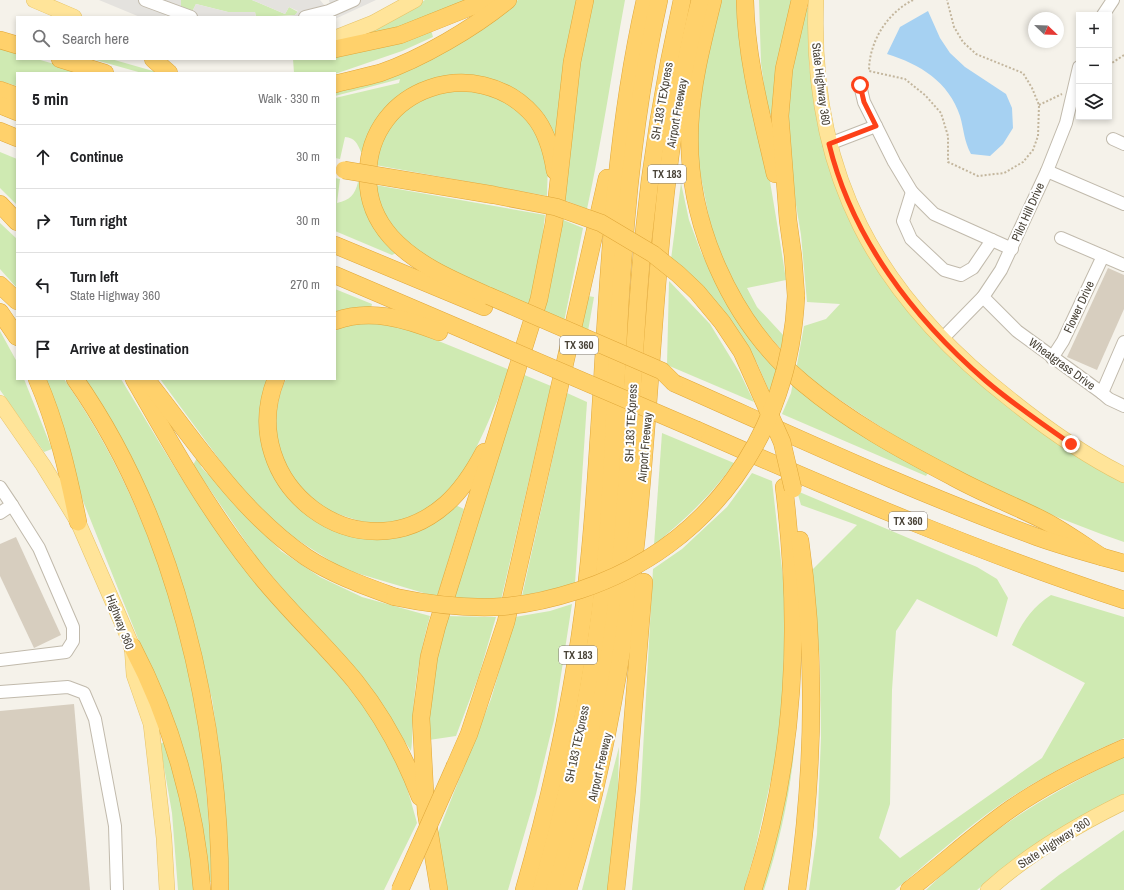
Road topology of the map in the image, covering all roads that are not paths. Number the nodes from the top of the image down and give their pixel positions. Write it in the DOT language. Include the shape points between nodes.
graph roads {
  1 [pos="34,0"];
  2 [pos="146,0"];
  3 [pos="354,0"];
  4 [pos="415,0"];
  5 [pos="488,0"];
  6 [pos="508,0"];
  7 [pos="585,0"];
  8 [pos="645,0"];
  9 [pos="659,0"];
  10 [pos="682,0"];
  11 [pos="700,0"];
  12 [pos="713,0"];
  13 [pos="745,0"];
  14 [pos="800,0"];
  15 [pos="816,0"];
  16 [pos="823,0"];
  17 [pos="1113,0"];
  18 [pos="171,5"];
  19 [pos="1105,12"];
  20 [pos="72,16"];
  21 [pos="189,16"];
  22 [pos="308,16"];
  23 [pos="815,33"];
  24 [pos="336,38"];
  25 [pos="0,40"];
  26 [pos="16,45"];
  27 [pos="336,49"];
  28 [pos="63,60"];
  29 [pos="102,72"];
  30 [pos="1076,80"];
  31 [pos="336,84"];
  32 [pos="860,85"];
  33 [pos="0,90"];
  34 [pos="628,92"];
  35 [pos="16,96"];
  36 [pos="0,105"];
  37 [pos="16,112"];
  38 [pos="876,126"];
  39 [pos="0,131"];
  40 [pos="16,138"];
  41 [pos="829,144"];
  42 [pos="339,169"];
  43 [pos="1047,171"];
  44 [pos="558,191"];
  45 [pos="912,192"];
  46 [pos="0,204"];
  47 [pos="1124,204"];
  48 [pos="788,220"];
  49 [pos="16,221"];
  50 [pos="1061,238"];
  51 [pos="992,240"];
  52 [pos="336,246"];
  53 [pos="1012,249"];
  54 [pos="1103,256"];
  55 [pos="1124,265"];
  56 [pos="336,275"];
  57 [pos="0,285"];
  58 [pos="983,297"];
  59 [pos="16,300"];
  60 [pos="486,301"];
  61 [pos="0,312"];
  62 [pos="336,321"];
  63 [pos="16,336"];
  64 [pos="471,339"];
  65 [pos="942,339"];
  66 [pos="1124,342"];
  67 [pos="1052,358"];
  68 [pos="37,380"];
  69 [pos="76,380"];
  70 [pos="135,380"];
  71 [pos="147,380"];
  72 [pos="276,380"];
  73 [pos="1102,393"];
  74 [pos="0,403"];
  75 [pos="1124,406"];
  76 [pos="504,410"];
  77 [pos="644,454"];
  78 [pos="1124,475"];
  79 [pos="0,487"];
  80 [pos="12,505"];
  81 [pos="0,512"];
  82 [pos="78,522"];
  83 [pos="1102,556"];
  84 [pos="797,557"];
  85 [pos="1124,563"];
  86 [pos="1124,600"];
  87 [pos="132,646"];
  88 [pos="0,660"];
  89 [pos="0,692"];
  90 [pos="1124,748"];
  91 [pos="1124,802"];
  92 [pos="426,812"];
  93 [pos="921,884"];
  94 [pos="117,890"];
  95 [pos="167,890"];
  96 [pos="202,890"];
  97 [pos="220,890"];
  98 [pos="400,890"];
  99 [pos="439,890"];
  100 [pos="524,890"];
  101 [pos="541,890"];
  102 [pos="555,890"];
  103 [pos="568,890"];
  104 [pos="616,890"];
  105 [pos="753,890"];
  106 [pos="797,890"];
  107 [pos="909,890"];
  108 [pos="988,890"];
  1 -- 20 [label="main road"];
  2 -- 18 [label="street"];
  3 -- 22 [label="street"];
  4 -- 24 [label="main road" via="373,23"];
  5 -- 27 [label="highway" via="400,35"];
  6 -- 31 [label="highway" via="467,29 414,58 380,72"];
  7 -- 44 [label="highway" via="572,62"];
  8 -- 34 [label="highway, TX 183"];
  9 -- 101 [label="highway, SH 183 TEXpress" via="639,105 629,187 610,506 596,638 576,752"];
  10 -- 102 [label="highway, SH 183 TEXpress" via="663,94 643,241 624,526 610,650 589,760"];
  11 -- 77 [label="highway, Airport Freeway / TX 183" via="679,97 666,185 657,266"];
  12 -- 83 [label="highway" via="698,60 691,108 694,189 715,263 752,329 776,358 803,383 837,408 913,456 1044,521"];
  13 -- 48 [label="highway" via="755,84 780,197"];
  14 -- 48 [label="highway" via="784,69 780,102"];
  15 -- 23 [label="main road, State Highway 360"];
  16 -- 23 [label="street"];
  17 -- 19 [label="street"];
  18 -- 21 [label="street"];
  23 -- 41 [label="main road, State Highway 360" via="821,108"];
  25 -- 26 [label="highway"];
  28 -- 29 [label="highway"];
  30 -- 43 [label="street, Pilot Hill Drive" via="1066,123"];
  32 -- 38 [label="street" via="864,102"];
  33 -- 35 [label="highway"];
  34 -- 98 [label="highway, bridge" via="506,622 477,712"];
  34 -- 100 [label="highway, TX 183" via="613,212 593,516 581,631 560,754"];
  36 -- 37 [label="highway"];
  38 -- 41 [label="street"];
  38 -- 45 [label="street"];
  39 -- 40 [label="highway"];
  41 -- 65 [label="main road, State Highway 360" via="853,212 877,259 909,304"];
  42 -- 84 [label="highway, bridge" via="556,207 586,217 626,236 678,274 722,322 748,364 782,442 793,489"];
  43 -- 47 [label="street"];
  43 -- 53 [label="street, Pilot Hill Drive"];
  44 -- 60 [label="highway" via="551,149 542,129 534,116 506,93 460,82 441,84 408,98 394,109 383,123 370,154 367,191 380,221 390,237 407,253"];
  44 -- 76 [label="highway" via="539,299"];
  45 -- 51 [label="street" via="934,214"];
  45 -- 51 [label="street" via="903,221 911,239 944,270 961,275 973,268"];
  46 -- 49 [label="highway"];
  48 -- 71 [label="highway, bridge" via="796,296 795,325 782,387 753,452 711,508 660,552 598,584 563,595 495,607 460,607 395,597 355,582 307,557 264,523 234,491"];
  50 -- 54 [label="street"];
  51 -- 53 [label="street"];
  52 -- 60 [label="highway, TX 360"];
  53 -- 58 [label="street, Pilot Hill Drive"];
  54 -- 55 [label="street"];
  54 -- 67 [label="street, Flower Drive" via="1063,341"];
  56 -- 64 [label="highway, TX 360"];
  57 -- 59 [label="highway"];
  58 -- 65 [label="street, Pilot Hill Drive"];
  58 -- 67 [label="street, Wheatgrass Drive" via="1017,331"];
  60 -- 83 [label="highway, TX 360" via="942,500 1038,537"];
  61 -- 63 [label="highway"];
  62 -- 64 [label="highway" via="370,314 404,319"];
  64 -- 86 [label="highway, TX 360, bridge" via="546,366 927,529"];
  65 -- 78 [label="main road, State Highway 360" via="985,380 1027,413 1071,444"];
  66 -- 73 [label="street, Wheatgrass Drive"];
  67 -- 73 [label="street, Wheatgrass Drive"];
  68 -- 82 [label="highway" via="65,462"];
  69 -- 97 [label="highway" via="112,440 136,487 176,590 202,695 218,833"];
  70 -- 92 [label="highway" via="174,449 254,568 354,680 378,712 408,766"];
  72 -- 76 [label="highway" via="269,401 267,428 278,469 300,499 314,511 329,520 363,531 391,530 406,526 426,518 445,505 461,490 476,467"];
  73 -- 75 [label="street"];
  74 -- 82 [label="main road, Highway 360"];
  76 -- 92 [label="highway" via="429,657 421,718"];
  77 -- 103 [label="highway, Airport Freeway / TX 183" via="630,597 617,687 598,778"];
  77 -- 104 [label="highway" via="648,538"];
  79 -- 80 [label="street"];
  80 -- 81 [label="street"];
  80 -- 88 [label="street" via="39,548 74,634 71,647 66,652"];
  82 -- 87 [label="main road, Highway 360"];
  83 -- 85 [label="highway, TX 360"];
  84 -- 105 [label="highway" via="791,704 777,798 768,842"];
  84 -- 106 [label="highway" via="810,638 812,735 804,841"];
  87 -- 95 [label="main road, Highway 360" via="134,674 151,724 164,838"];
  87 -- 96 [label="highway" via="143,666 168,732 184,784 193,820"];
  89 -- 94 [label="street" via="68,687 84,694 95,719 115,826"];
  90 -- 93 [label="highway" via="1061,778 1012,808 968,841"];
  91 -- 108 [label="main road, State Highway 360" via="1024,861"];
  92 -- 99 [label="highway"];
  93 -- 107 [label="highway"];
}
